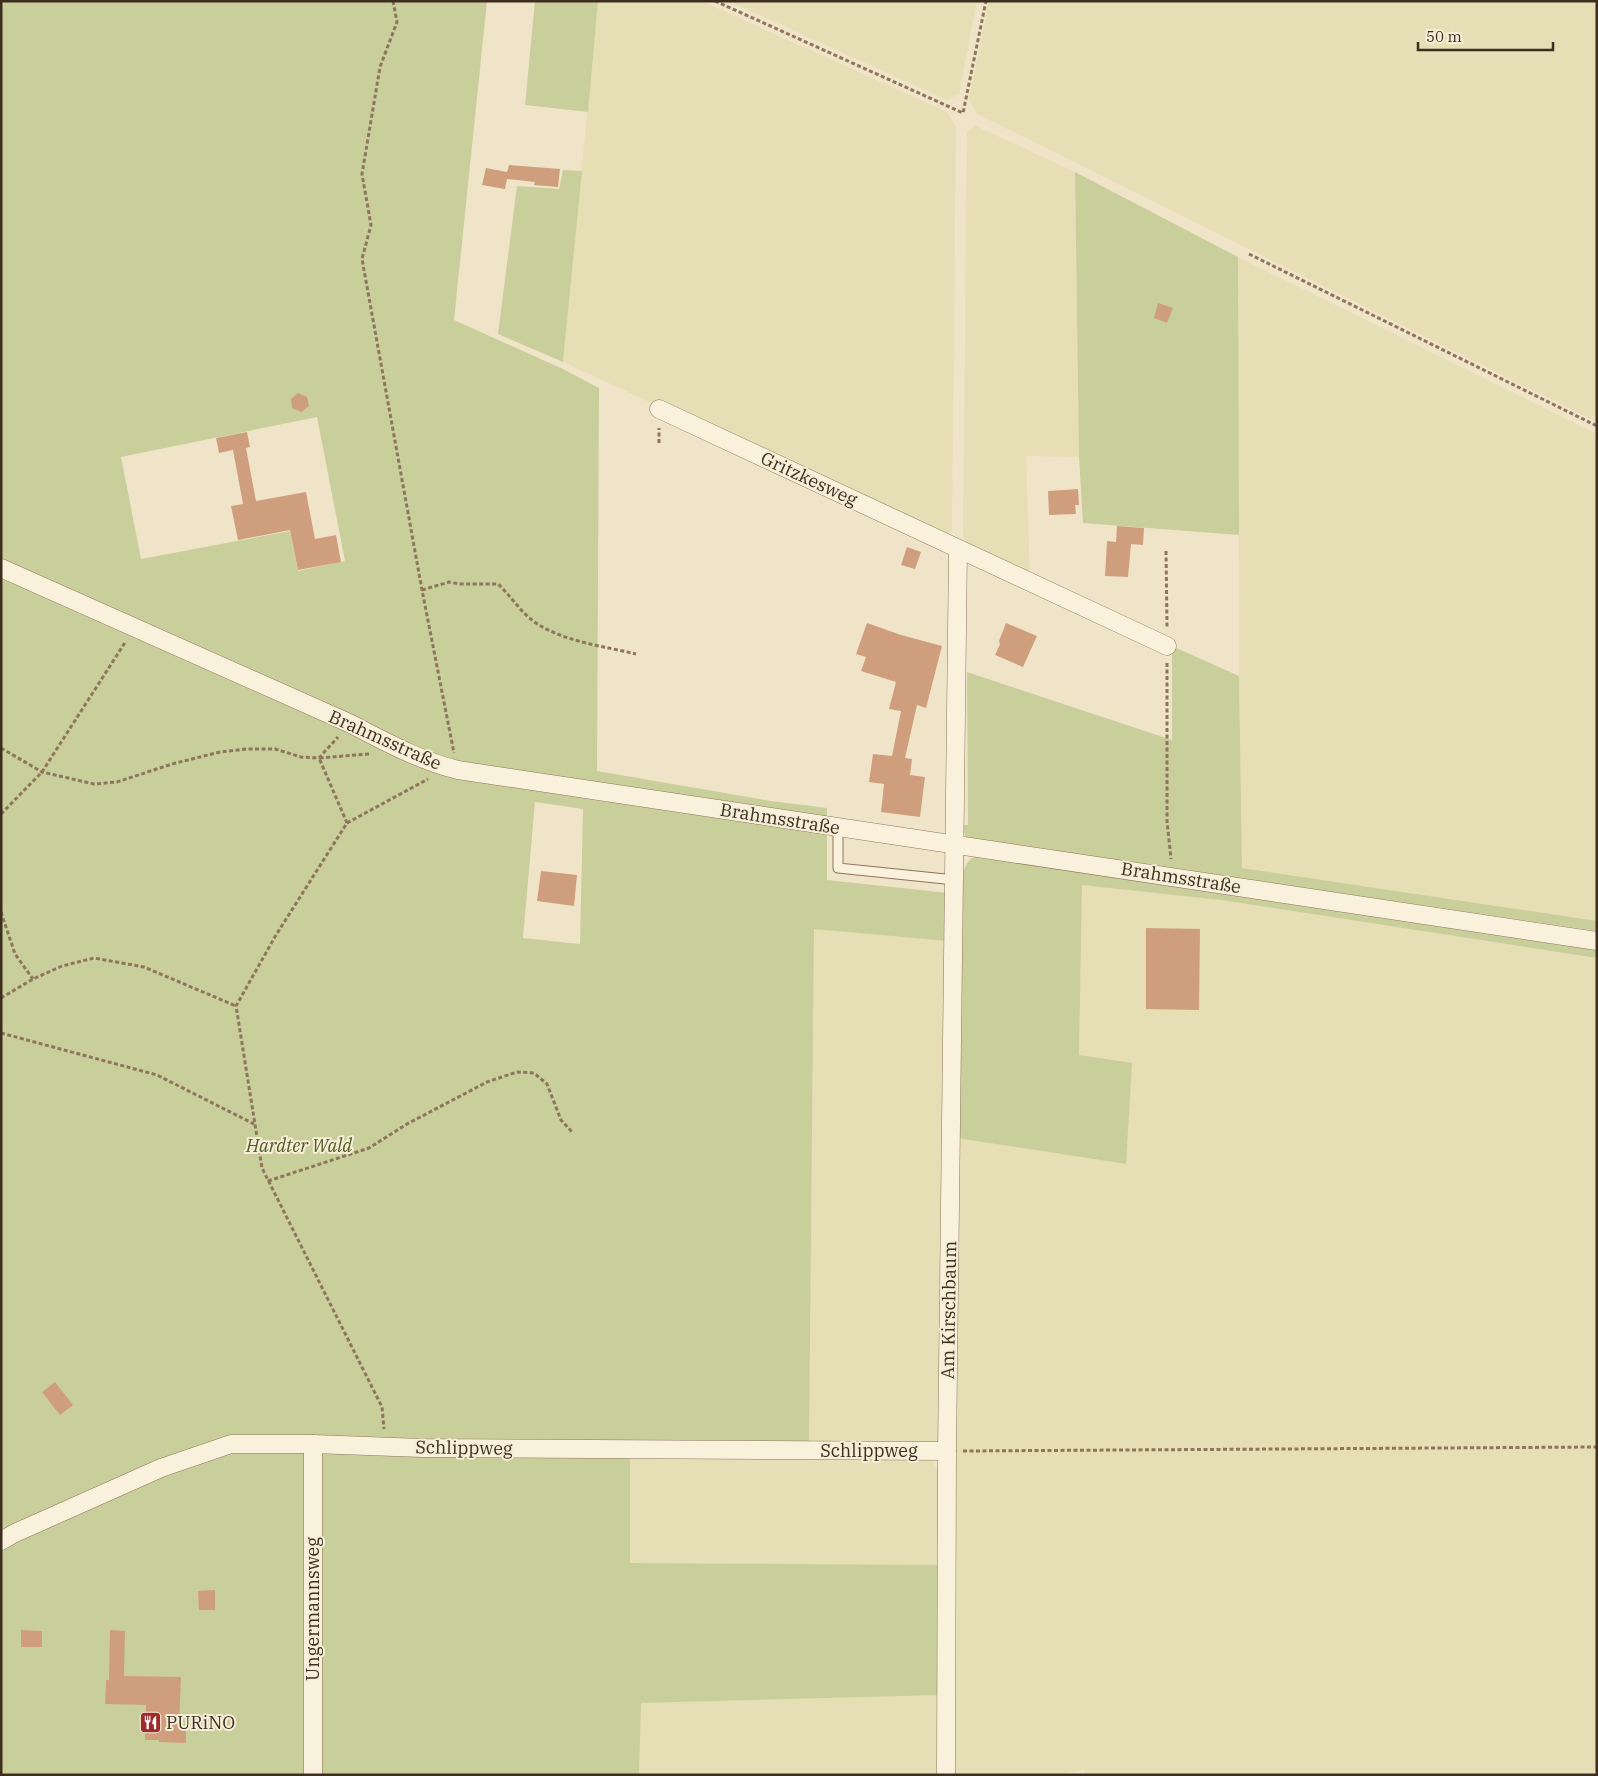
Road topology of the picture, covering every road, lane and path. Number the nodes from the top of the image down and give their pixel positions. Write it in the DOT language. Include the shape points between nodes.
graph roads {
  1 [pos="393,1"];
  2 [pos="715,1"];
  3 [pos="986,1"];
  4 [pos="1249,254"];
  5 [pos="659,409"];
  6 [pos="1597,426"];
  7 [pos="958,550"];
  8 [pos="1166,550"];
  9 [pos="1,568"];
  10 [pos="422,590"];
  11 [pos="135,628"];
  12 [pos="1167,646"];
  13 [pos="636,654"];
  14 [pos="349,724"];
  15 [pos="1,748"];
  16 [pos="376,757"];
  17 [pos="319,758"];
  18 [pos="452,769"];
  19 [pos="42,772"];
  20 [pos="420,775"];
  21 [pos="429,778"];
  22 [pos="1,814"];
  23 [pos="347,823"];
  24 [pos="838,827"];
  25 [pos="956,845"];
  26 [pos="1173,877"];
  27 [pos="955,880"];
  28 [pos="1,912"];
  29 [pos="1597,941"];
  30 [pos="33,979"];
  31 [pos="1,998"];
  32 [pos="236,1006"];
  33 [pos="1,1033"];
  34 [pos="254,1124"];
  35 [pos="573,1133"];
  36 [pos="268,1181"];
  37 [pos="314,1444"];
  38 [pos="385,1447"];
  39 [pos="1597,1447"];
  40 [pos="948,1451"];
  41 [pos="1,1541"];
  42 [pos="313,1775"];
  43 [pos="946,1775"];
  1 -- 10 [label="path" via="398,22 380,67 362,174 371,225 362,258"];
  2 -- 3 [label="path" via="963,113"];
  4 -- 6 [label="path"];
  5 -- 7 [label="street, Gritzkesweg"];
  7 -- 12 [label="street, Gritzkesweg"];
  7 -- 25 [label="street"];
  8 -- 12 [label="path"];
  9 -- 11 [label="street, Brahmsstraße"];
  10 -- 13 [label="path" via="449,582 498,584 536,622 561,636"];
  10 -- 18 [label="path"];
  11 -- 14 [label="street, Brahmsstraße"];
  11 -- 19 [label="path"];
  12 -- 26 [label="path" via="1168,821"];
  14 -- 17 [label="path"];
  14 -- 18 [label="street, Brahmsstraße"];
  15 -- 19 [label="path"];
  16 -- 17 [label="path" via="369,754"];
  17 -- 19 [label="path" via="275,749 220,752 116,782 94,784"];
  17 -- 23 [label="path"];
  18 -- 21 [label="path"];
  18 -- 24 [label="street, Brahmsstraße"];
  19 -- 22 [label="path"];
  20 -- 21 [label="path"];
  21 -- 23 [label="path"];
  23 -- 32 [label="path" via="276,935"];
  24 -- 25 [label="street, Brahmsstraße"];
  24 -- 27 [label="lane" via="838,868"];
  25 -- 26 [label="street, Brahmsstraße"];
  25 -- 27 [label="street, Am Kirschbaum"];
  26 -- 29 [label="street, Brahmsstraße"];
  27 -- 40 [label="street, Am Kirschbaum"];
  28 -- 30 [label="path" via="15,954"];
  30 -- 31 [label="path"];
  30 -- 32 [label="path" via="62,966 94,958 144,968"];
  32 -- 34 [label="path"];
  33 -- 34 [label="path" via="157,1075"];
  34 -- 36 [label="path" via="262,1168"];
  35 -- 36 [label="path" via="561,1120 547,1084 534,1074 517,1072 487,1082 406,1124 369,1148"];
  36 -- 38 [label="path" via="382,1407"];
  37 -- 38 [label="street, Schlippweg"];
  37 -- 41 [label="street, Schlippweg" via="231,1444 161,1468"];
  37 -- 42 [label="street, Ungermannsweg"];
  38 -- 40 [label="street, Schlippweg"];
  39 -- 40 [label="path"];
  40 -- 43 [label="street, Am Kirschbaum"];
}
